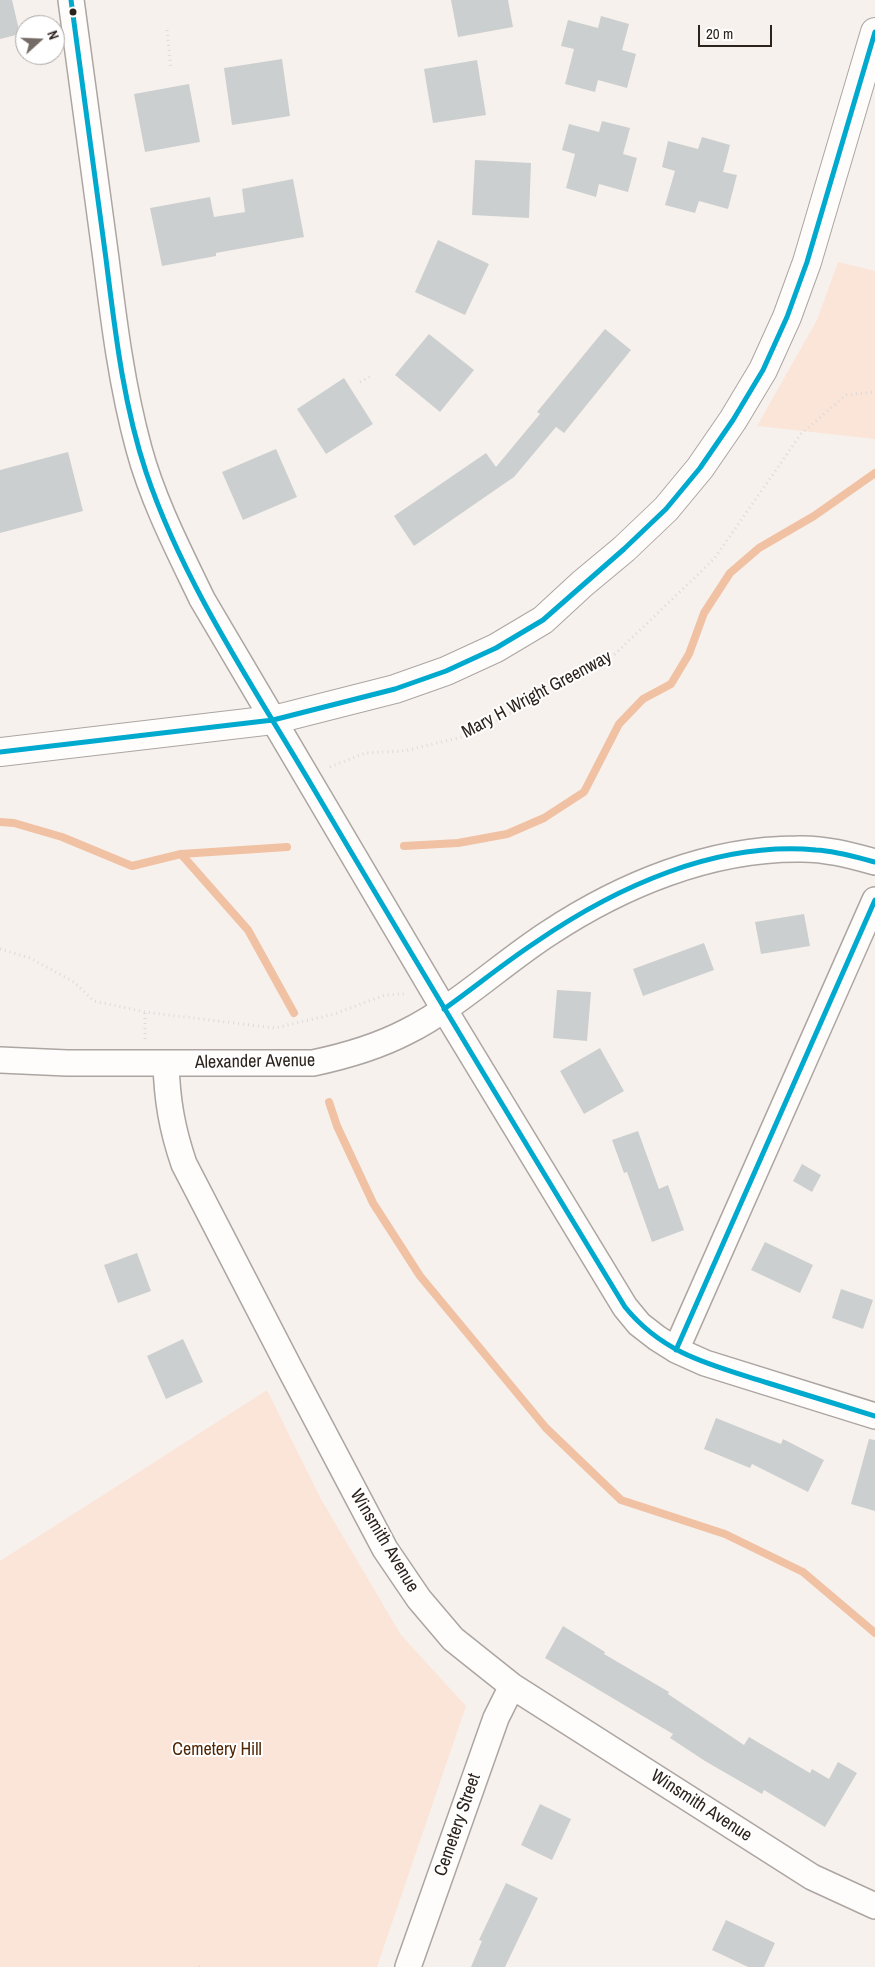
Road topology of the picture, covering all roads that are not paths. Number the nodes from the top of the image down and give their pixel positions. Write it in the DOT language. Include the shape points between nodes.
graph roads {
  1 [pos="71,0"];
  2 [pos="875,32"];
  3 [pos="273,720"];
  4 [pos="0,752"];
  5 [pos="875,862"];
  6 [pos="875,900"];
  7 [pos="444,1009"];
  8 [pos="0,1060"];
  9 [pos="166,1063"];
  10 [pos="676,1350"];
  11 [pos="875,1416"];
  12 [pos="512,1686"];
  13 [pos="875,1906"];
  14 [pos="408,1967"];
  1 -- 3 [label="street" via="118,352 139,451 177,548 202,599"];
  2 -- 3 [label="street" via="807,262 787,317 763,370 733,420 700,468 666,509 544,620 496,648 446,671 395,689"];
  3 -- 4 [label="street"];
  3 -- 7 [label="street"];
  5 -- 7 [label="street, Alexander Avenue" via="840,853 798,848 756,851 684,868 595,905 548,933"];
  6 -- 10 [label="street"];
  7 -- 9 [label="street, Alexander Avenue" via="378,1045 314,1063"];
  7 -- 10 [label="street" via="612,1288 640,1324"];
  8 -- 9 [label="street, Alexander Avenue"];
  9 -- 12 [label="street, Winsmith Avenue" via="172,1123 184,1164 385,1549 419,1599 453,1639"];
  10 -- 11 [label="street" via="705,1363"];
  12 -- 13 [label="street, Winsmith Avenue" via="812,1877"];
  12 -- 14 [label="street, Cemetery Street" via="496,1718"];
}
